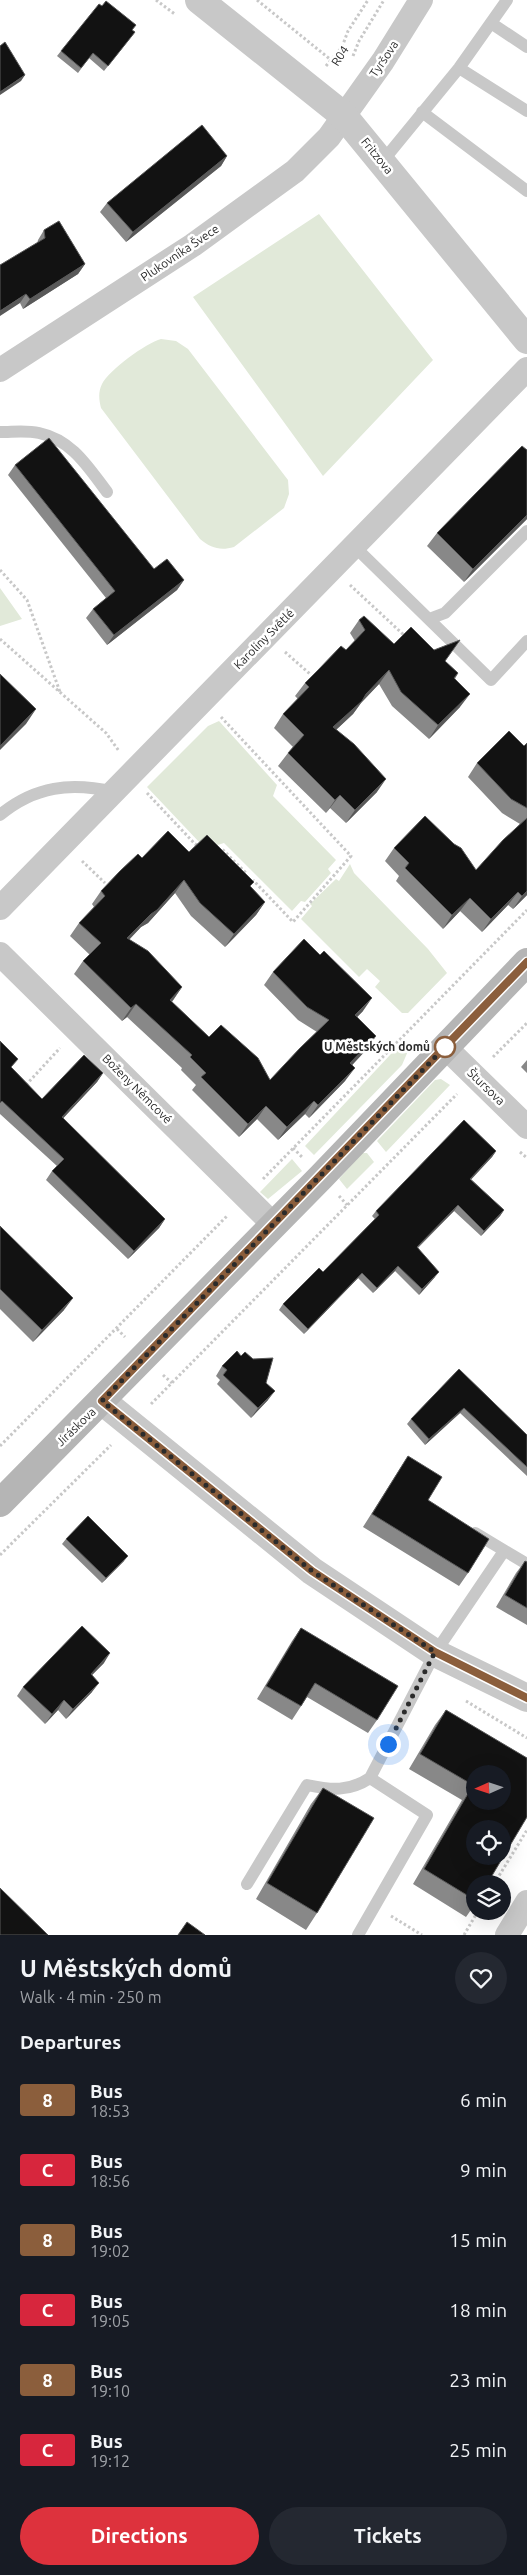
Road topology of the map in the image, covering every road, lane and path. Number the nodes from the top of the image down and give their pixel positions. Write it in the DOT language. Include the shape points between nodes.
graph roads {
  1 [pos="199,0"];
  2 [pos="257,0"];
  3 [pos="368,0"];
  4 [pos="384,0"];
  5 [pos="421,0"];
  6 [pos="507,0"];
  7 [pos="490,24"];
  8 [pos="527,47"];
  9 [pos="348,63"];
  10 [pos="459,68"];
  11 [pos="527,111"];
  12 [pos="422,112"];
  13 [pos="343,115"];
  14 [pos="382,162"];
  15 [pos="527,191"];
  16 [pos="527,340"];
  17 [pos="527,369"];
  18 [pos="0,370"];
  19 [pos="0,432"];
  20 [pos="107,492"];
  21 [pos="527,532"];
  22 [pos="355,547"];
  23 [pos="0,570"];
  24 [pos="345,580"];
  25 [pos="429,619"];
  26 [pos="0,639"];
  27 [pos="408,639"];
  28 [pos="527,641"];
  29 [pos="279,647"];
  30 [pos="310,674"];
  31 [pos="60,692"];
  32 [pos="216,711"];
  33 [pos="106,733"];
  34 [pos="141,787"];
  35 [pos="114,792"];
  36 [pos="0,815"];
  37 [pos="202,847"];
  38 [pos="209,851"];
  39 [pos="0,908"];
  40 [pos="527,910"];
  41 [pos="0,954"];
  42 [pos="527,962"];
  43 [pos="527,1023"];
  44 [pos="77,1030"];
  45 [pos="445,1047"];
  46 [pos="467,1084"];
  47 [pos="19,1092"];
  48 [pos="527,1127"];
  49 [pos="246,1197"];
  50 [pos="273,1224"];
  51 [pos="102,1401"];
  52 [pos="131,1424"];
  53 [pos="0,1446"];
  54 [pos="0,1503"];
  55 [pos="464,1526"];
  56 [pos="504,1550"];
  57 [pos="0,1555"];
  58 [pos="527,1564"];
  59 [pos="435,1652"];
  60 [pos="527,1698"];
  61 [pos="522,1736"];
  62 [pos="527,1738"];
  63 [pos="370,1778"];
  64 [pos="527,1830"];
  65 [pos="500,1875"];
  66 [pos="247,1884"];
  67 [pos="527,1902"];
  68 [pos="395,1918"];
  69 [pos="473,1920"];
  70 [pos="358,1935"];
  71 [pos="422,1935"];
  72 [pos="464,1935"];
  73 [pos="507,1935"];
  1 -- 13 [label="street, Fritzova"];
  2 -- 3 [label="path" via="331,60 342,47"];
  4 -- 9 [label="path, R04"];
  5 -- 13 [label="street, Tyršova" via="384,61"];
  6 -- 7 [label="lane"];
  7 -- 8 [label="lane"];
  7 -- 10 [label="lane"];
  10 -- 11 [label="lane"];
  10 -- 12 [label="lane"];
  12 -- 14 [label="lane"];
  12 -- 15 [label="lane"];
  13 -- 14 [label="street, Fritzova"];
  13 -- 18 [label="street, Plukovníka Švece" via="329,137 295,171 193,246"];
  14 -- 16 [label="street, Fritzova"];
  17 -- 22 [label="street, Karoliny Světlé"];
  19 -- 20 [label="lane" via="39,432 64,443 81,456"];
  21 -- 25 [label="lane" via="445,613"];
  22 -- 25 [label="lane"];
  22 -- 35 [label="street, Karoliny Světlé"];
  23 -- 31 [label="path" via="28,600"];
  24 -- 27 [label="path"];
  25 -- 28 [label="lane" via="491,680"];
  26 -- 31 [label="path"];
  29 -- 30 [label="path"];
  31 -- 33 [label="path"];
  32 -- 38 [label="path" via="351,856 293,922 222,849"];
  34 -- 37 [label="path"];
  35 -- 36 [label="lane" via="85,786 61,788 36,794"];
  35 -- 39 [label="street, Karoliny Světlé"];
  40 -- 49 [label="path"];
  41 -- 44 [label="street, Boženy Němcové"];
  42 -- 45 [label="main road, Jiráskova"];
  43 -- 46 [label="path"];
  44 -- 47 [label="path"];
  44 -- 49 [label="street, Boženy Němcové"];
  45 -- 46 [label="street, Štursova"];
  45 -- 50 [label="main road, Jiráskova"];
  46 -- 48 [label="street, Štursova"];
  46 -- 52 [label="path"];
  49 -- 50 [label="street, Boženy Němcové"];
  49 -- 53 [label="path"];
  50 -- 51 [label="main road, Jiráskova"];
  51 -- 52 [label="street"];
  51 -- 54 [label="main road, Jiráskova"];
  52 -- 57 [label="path"];
  52 -- 59 [label="street" via="312,1571"];
  55 -- 56 [label="lane"];
  56 -- 58 [label="lane"];
  56 -- 59 [label="lane"];
  59 -- 60 [label="street"];
  59 -- 63 [label="lane"];
  61 -- 62 [label="path"];
  63 -- 66 [label="lane" via="358,1786 342,1790 307,1785"];
  63 -- 70 [label="lane" via="427,1815"];
  64 -- 65 [label="path"];
  67 -- 73 [label="street"];
  68 -- 71 [label="path"];
  69 -- 72 [label="path"];
}
